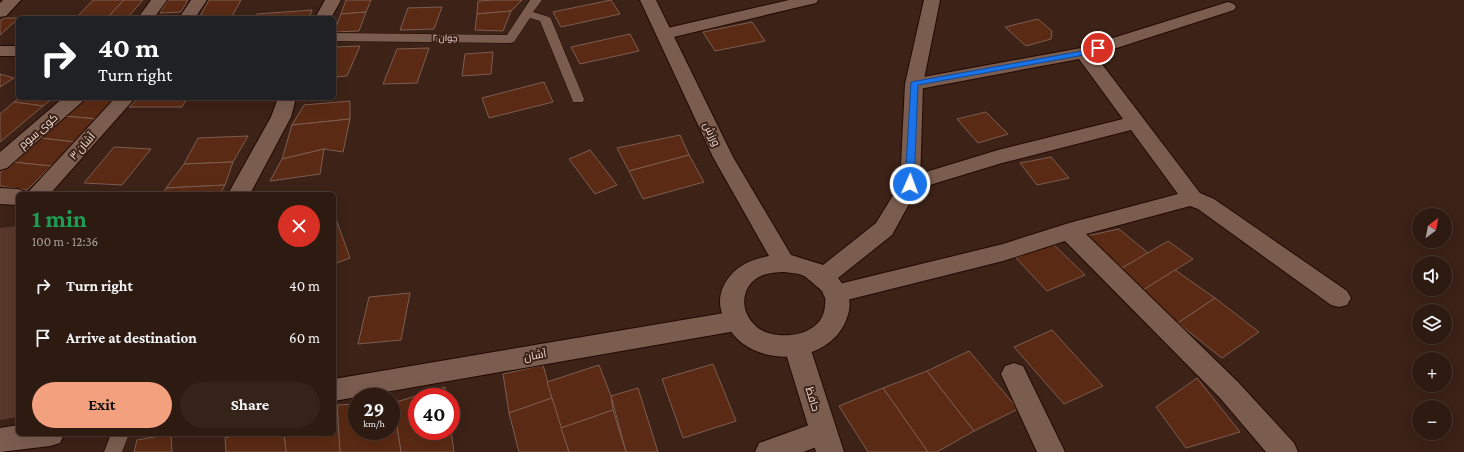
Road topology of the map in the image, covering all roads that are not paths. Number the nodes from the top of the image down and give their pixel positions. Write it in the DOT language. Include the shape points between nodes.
graph roads {
  1 [pos="13,0"];
  2 [pos="159,0"];
  3 [pos="199,0"];
  4 [pos="333,0"];
  5 [pos="536,0"];
  6 [pos="648,0"];
  7 [pos="810,0"];
  8 [pos="932,0"];
  9 [pos="1228,6"];
  10 [pos="0,12"];
  11 [pos="527,14"];
  12 [pos="147,16"];
  13 [pos="188,16"];
  14 [pos="324,16"];
  15 [pos="665,34"];
  16 [pos="336,37"];
  17 [pos="0,51"];
  18 [pos="16,51"];
  19 [pos="1084,53"];
  20 [pos="914,84"];
  21 [pos="578,99"];
  22 [pos="73,100"];
  23 [pos="124,100"];
  24 [pos="287,100"];
  25 [pos="1126,125"];
  26 [pos="0,163"];
  27 [pos="910,184"];
  28 [pos="40,192"];
  29 [pos="240,192"];
  30 [pos="0,196"];
  31 [pos="16,197"];
  32 [pos="1192,198"];
  33 [pos="1069,231"];
  34 [pos="784,263"];
  35 [pos="829,286"];
  36 [pos="1339,298"];
  37 [pos="736,321"];
  38 [pos="797,347"];
  39 [pos="1014,374"];
  40 [pos="336,390"];
  41 [pos="33,436"];
  42 [pos="119,436"];
  43 [pos="0,440"];
  44 [pos="827,442"];
  45 [pos="113,452"];
  46 [pos="768,452"];
  47 [pos="1051,452"];
  48 [pos="1284,452"];
  1 -- 10 [label="street"];
  2 -- 12 [label="street"];
  3 -- 13 [label="street"];
  4 -- 14 [label="street"];
  5 -- 11 [label="lane, جوان ۲"];
  6 -- 15 [label="street, ورزش"];
  7 -- 15 [label="street"];
  8 -- 20 [label="street"];
  9 -- 19 [label="street"];
  11 -- 16 [label="lane, جوان ۲" via="510,39"];
  11 -- 21 [label="lane" via="545,19"];
  15 -- 34 [label="street, ورزش" via="723,157"];
  17 -- 18 [label="street"];
  19 -- 20 [label="street"];
  19 -- 32 [label="street"];
  20 -- 27 [label="street"];
  22 -- 26 [label="street, کوی سوم"];
  23 -- 28 [label="street, آشان ۳"];
  24 -- 29 [label="street" via="281,117"];
  25 -- 27 [label="street" via="998,157"];
  27 -- 35 [label="street" via="884,228"];
  30 -- 31 [label="street"];
  32 -- 33 [label="street"];
  32 -- 36 [label="street" via="1206,204"];
  33 -- 35 [label="street" via="1003,252"];
  33 -- 48 [label="street" via="1229,390"];
  34 -- 35 [label="street" via="816,272"];
  34 -- 37 [label="street" via="767,265 752,271 740,280 733,293 731,307"];
  35 -- 38 [label="street" via="838,308 835,321 826,333 813,342"];
  37 -- 38 [label="street" via="747,334 762,343 779,347"];
  37 -- 40 [label="street, آشان"];
  38 -- 44 [label="street, حافظ"];
  39 -- 47 [label="street"];
  41 -- 43 [label="street"];
  42 -- 45 [label="lane"];
  44 -- 46 [label="street"];
}
